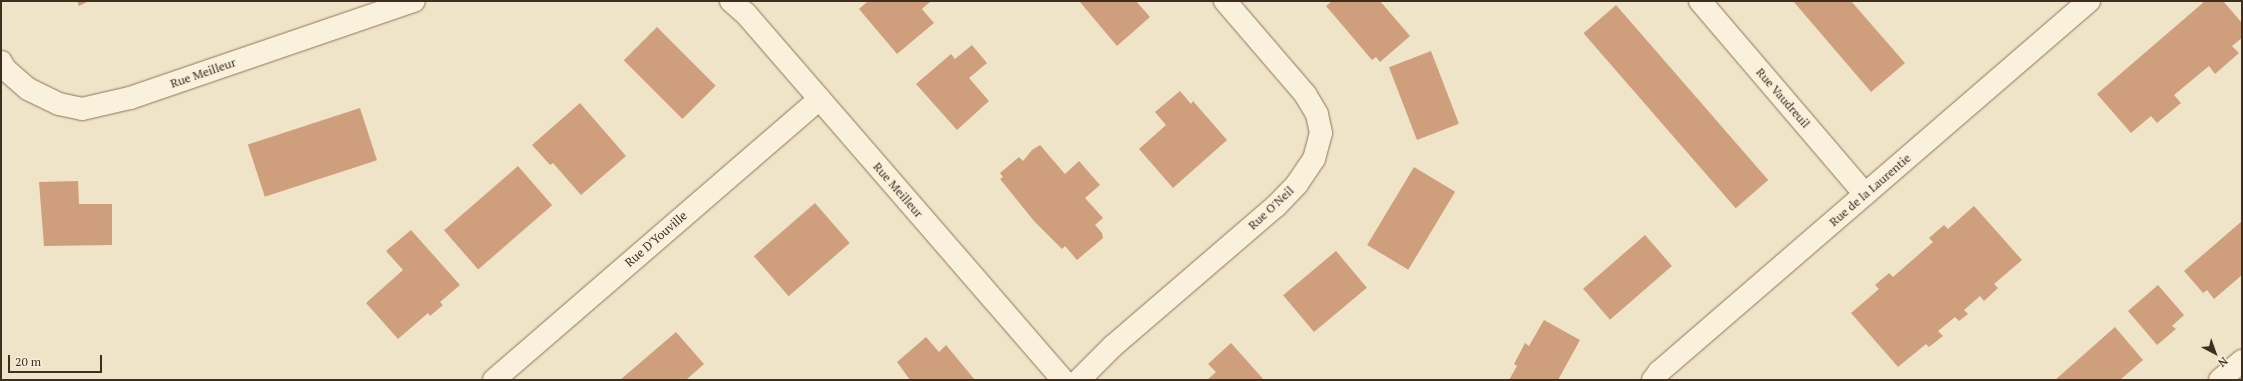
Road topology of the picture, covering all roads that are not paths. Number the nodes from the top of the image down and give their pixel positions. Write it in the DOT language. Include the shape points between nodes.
graph roads {
  1 [pos="414,1"];
  2 [pos="731,1"];
  3 [pos="1225,1"];
  4 [pos="1700,1"];
  5 [pos="2089,1"];
  6 [pos="1,62"];
  7 [pos="819,99"];
  8 [pos="1865,194"];
  9 [pos="2242,361"];
  10 [pos="494,380"];
  11 [pos="1063,380"];
  12 [pos="1079,380"];
  13 [pos="1653,380"];
  14 [pos="2220,380"];
  1 -- 6 [label="street, Rue Meilleur" via="130,98 82,108 59,104 28,89 5,69"];
  2 -- 7 [label="street, Rue Meilleur" via="746,14"];
  3 -- 12 [label="street, Rue O'Neil" via="1305,94 1317,114 1321,134 1314,159 1297,184 1276,206 1113,346"];
  4 -- 8 [label="street, Rue Vaudreuil"];
  5 -- 8 [label="street, Rue de la Laurentie"];
  7 -- 10 [label="street, Rue D'Youville"];
  7 -- 11 [label="street, Rue Meilleur"];
  8 -- 13 [label="street, Rue de la Laurentie" via="1659,372"];
  9 -- 14 [label="street"];
}
